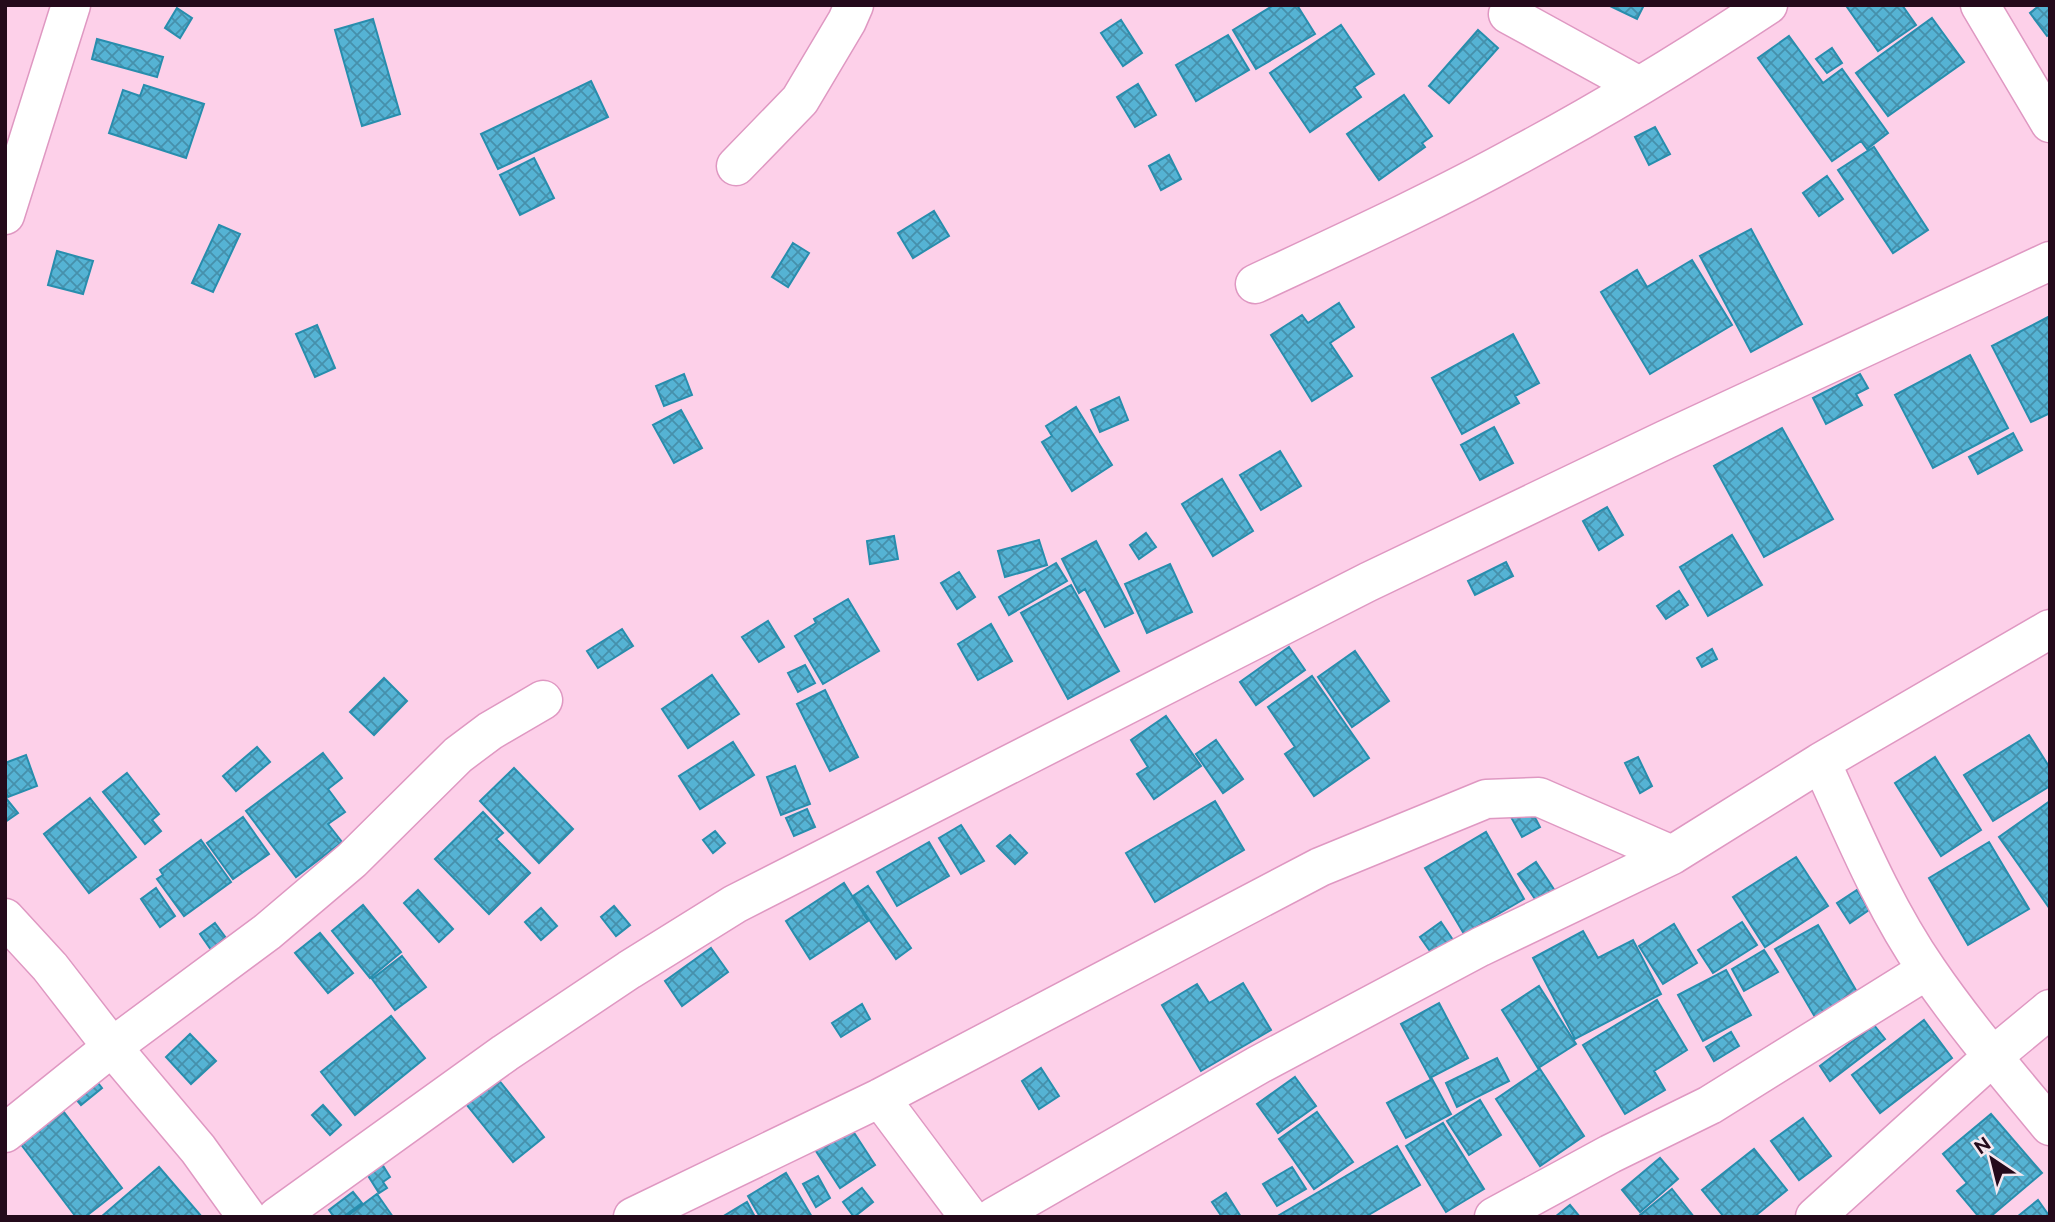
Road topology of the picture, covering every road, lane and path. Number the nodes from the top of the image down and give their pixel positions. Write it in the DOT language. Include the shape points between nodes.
graph roads {
  1 [pos="71,5"];
  2 [pos="854,5"];
  3 [pos="1768,5"];
  4 [pos="1980,5"];
  5 [pos="1504,8"];
  6 [pos="1639,86"];
  7 [pos="2050,123"];
  8 [pos="736,166"];
  9 [pos="5,215"];
  10 [pos="2050,261"];
  11 [pos="1255,284"];
  12 [pos="2050,629"];
  13 [pos="543,700"];
  14 [pos="1821,761"];
  15 [pos="1672,855"];
  16 [pos="5,918"];
  17 [pos="1927,970"];
  18 [pos="2050,1009"];
  19 [pos="112,1047"];
  20 [pos="1993,1057"];
  21 [pos="880,1098"];
  22 [pos="2050,1126"];
  23 [pos="5,1133"];
  24 [pos="247,1217"];
  25 [pos="277,1217"];
  26 [pos="633,1217"];
  27 [pos="969,1217"];
  28 [pos="993,1217"];
  29 [pos="1494,1217"];
  30 [pos="1815,1217"];
  1 -- 9 [label="street"];
  2 -- 8 [label="street" via="800,100"];
  3 -- 6 [label="street"];
  4 -- 7 [label="street"];
  5 -- 6 [label="street"];
  6 -- 11 [label="street" via="1422,205"];
  10 -- 25 [label="street" via="1368,582 735,904 505,1053"];
  12 -- 14 [label="street"];
  13 -- 19 [label="street" via="458,755 352,860 267,932"];
  14 -- 15 [label="street"];
  14 -- 17 [label="street" via="1883,897"];
  15 -- 21 [label="street" via="1539,797 1486,799 1320,867"];
  15 -- 28 [label="street" via="1455,960 1260,1064"];
  16 -- 19 [label="street"];
  17 -- 20 [label="street"];
  17 -- 29 [label="street" via="1710,1105"];
  18 -- 20 [label="street"];
  19 -- 23 [label="street"];
  19 -- 24 [label="street" via="198,1149"];
  20 -- 22 [label="street"];
  20 -- 30 [label="street"];
  21 -- 26 [label="street"];
  21 -- 27 [label="street"];
}
